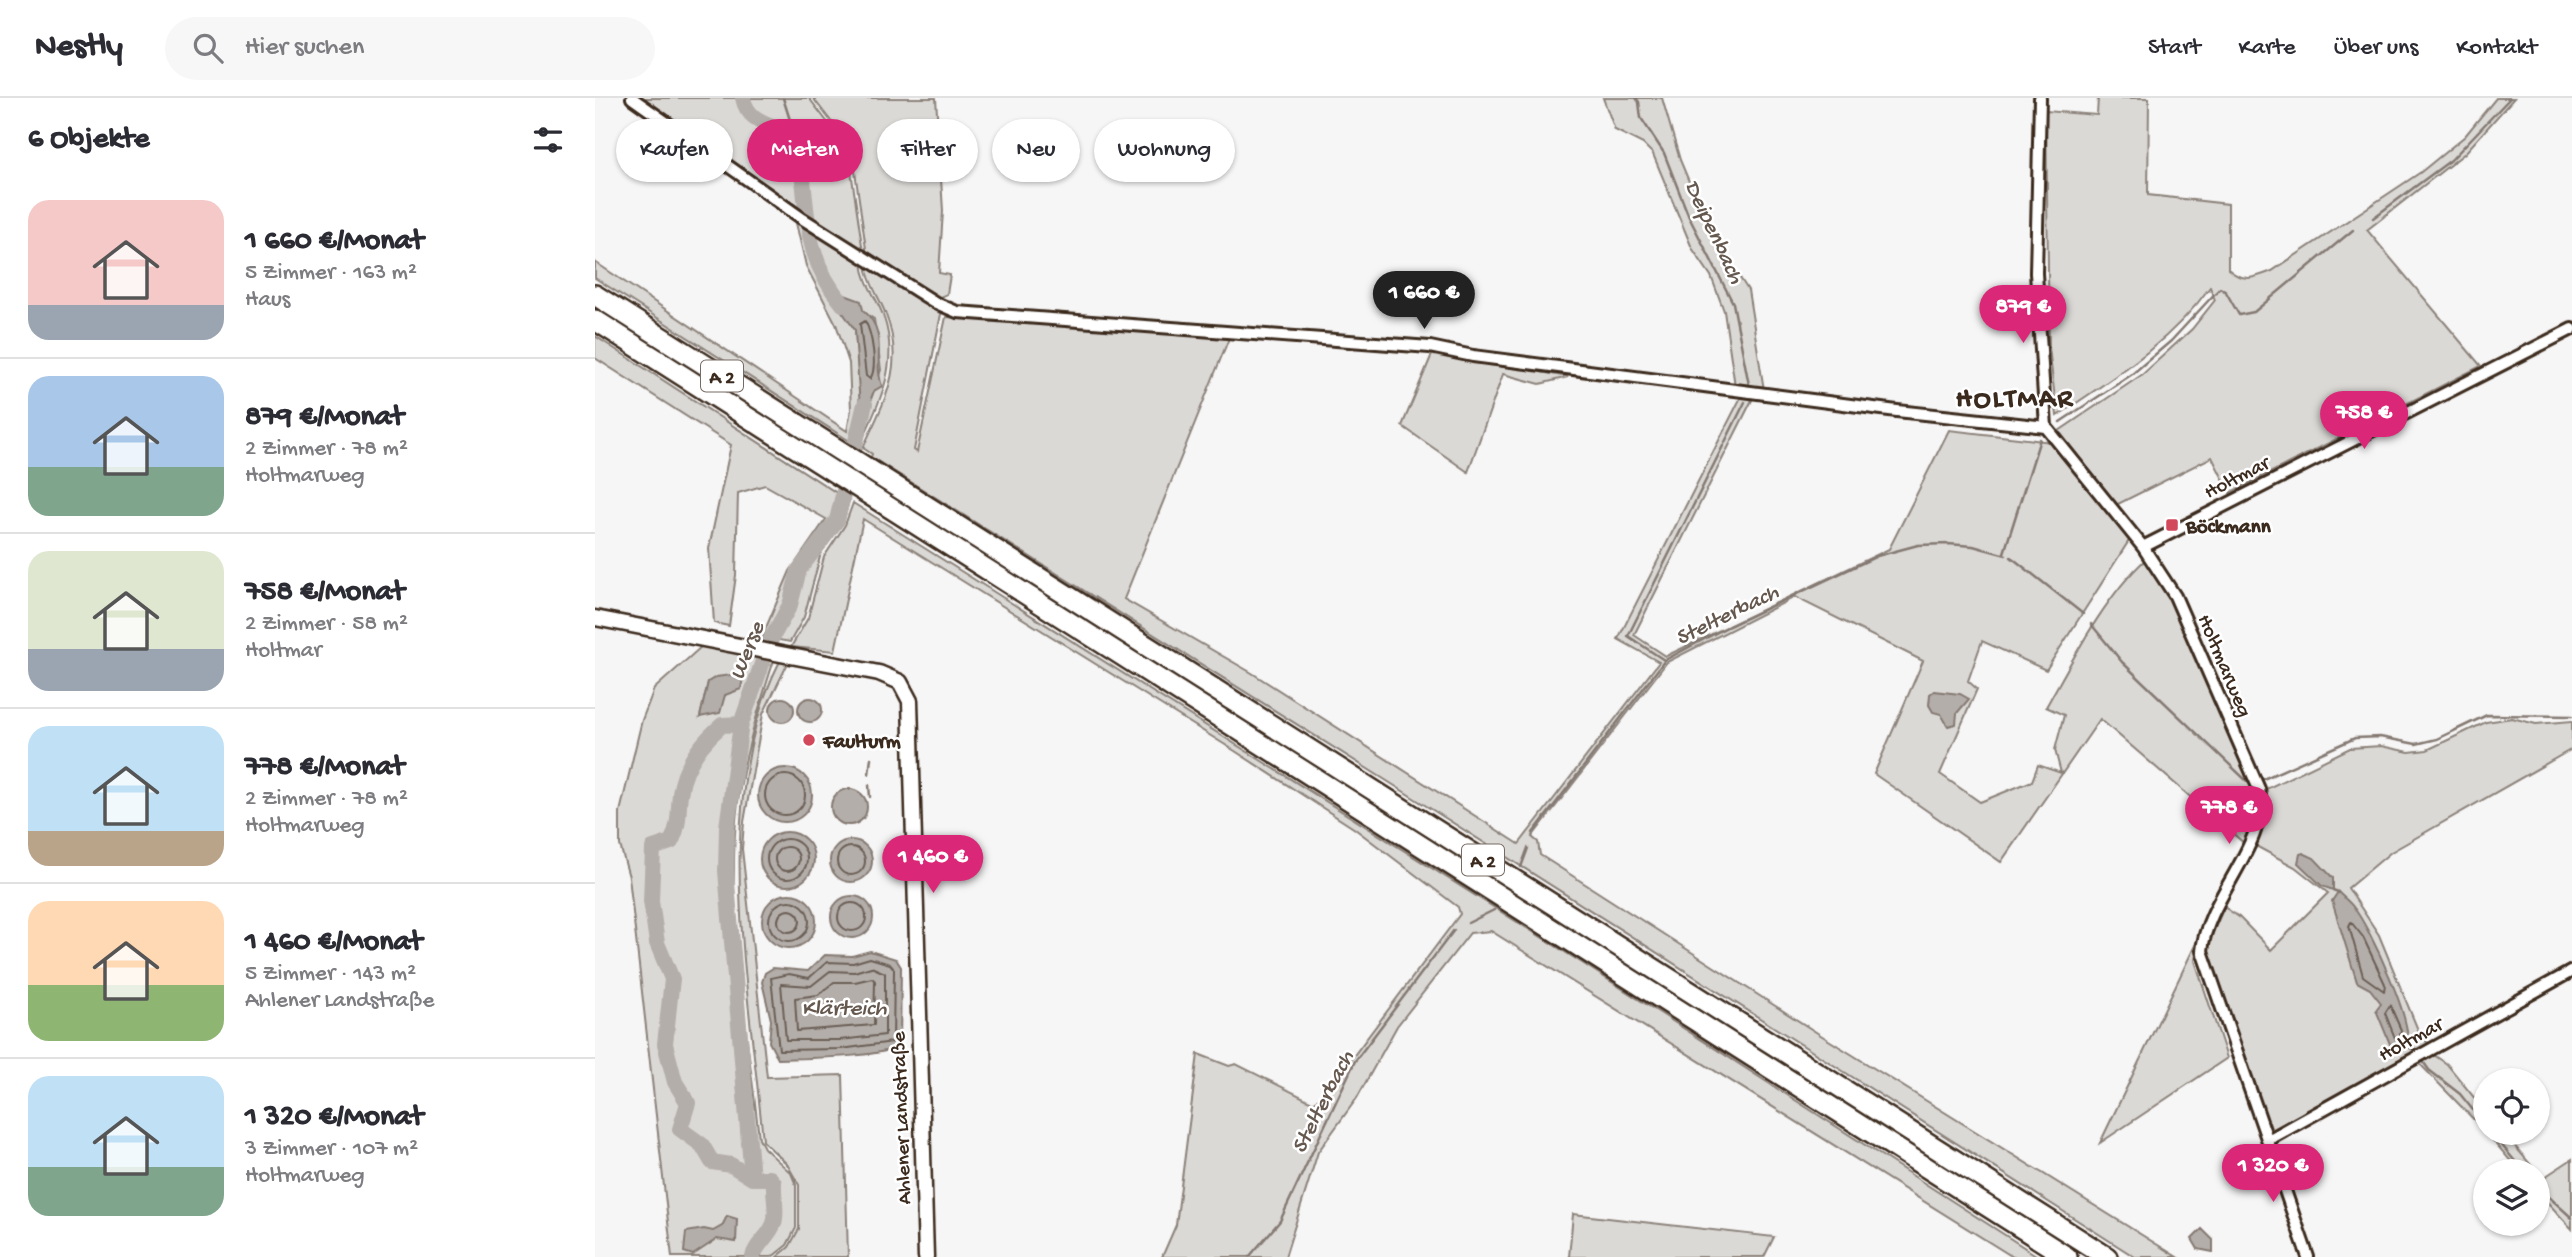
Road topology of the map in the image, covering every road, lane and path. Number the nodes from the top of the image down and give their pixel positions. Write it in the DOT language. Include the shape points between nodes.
graph roads {
  1 [pos="632,98"];
  2 [pos="2040,98"];
  3 [pos="595,295"];
  4 [pos="595,320"];
  5 [pos="2572,329"];
  6 [pos="2046,427"];
  7 [pos="2143,547"];
  8 [pos="595,618"];
  9 [pos="2572,971"];
  10 [pos="2268,1140"];
  11 [pos="926,1257"];
  12 [pos="2067,1257"];
  13 [pos="2107,1257"];
  14 [pos="2308,1257"];
  1 -- 6 [label="street" via="808,222 957,312 1430,347 1870,408"];
  2 -- 6 [label="street" via="2036,273"];
  3 -- 13 [label="highway, A 2"];
  4 -- 12 [label="highway, A 2"];
  5 -- 7 [label="street, Holtmar"];
  6 -- 7 [label="street, Holtmarweg"];
  7 -- 10 [label="street, Holtmarweg" via="2175,596 2259,789 2258,823 2207,928 2202,951"];
  8 -- 11 [label="street, Ahlener Landstraße" via="887,676 900,682 910,701"];
  9 -- 10 [label="street, Holtmar"];
  10 -- 14 [label="street, Holtmarweg"];
}
